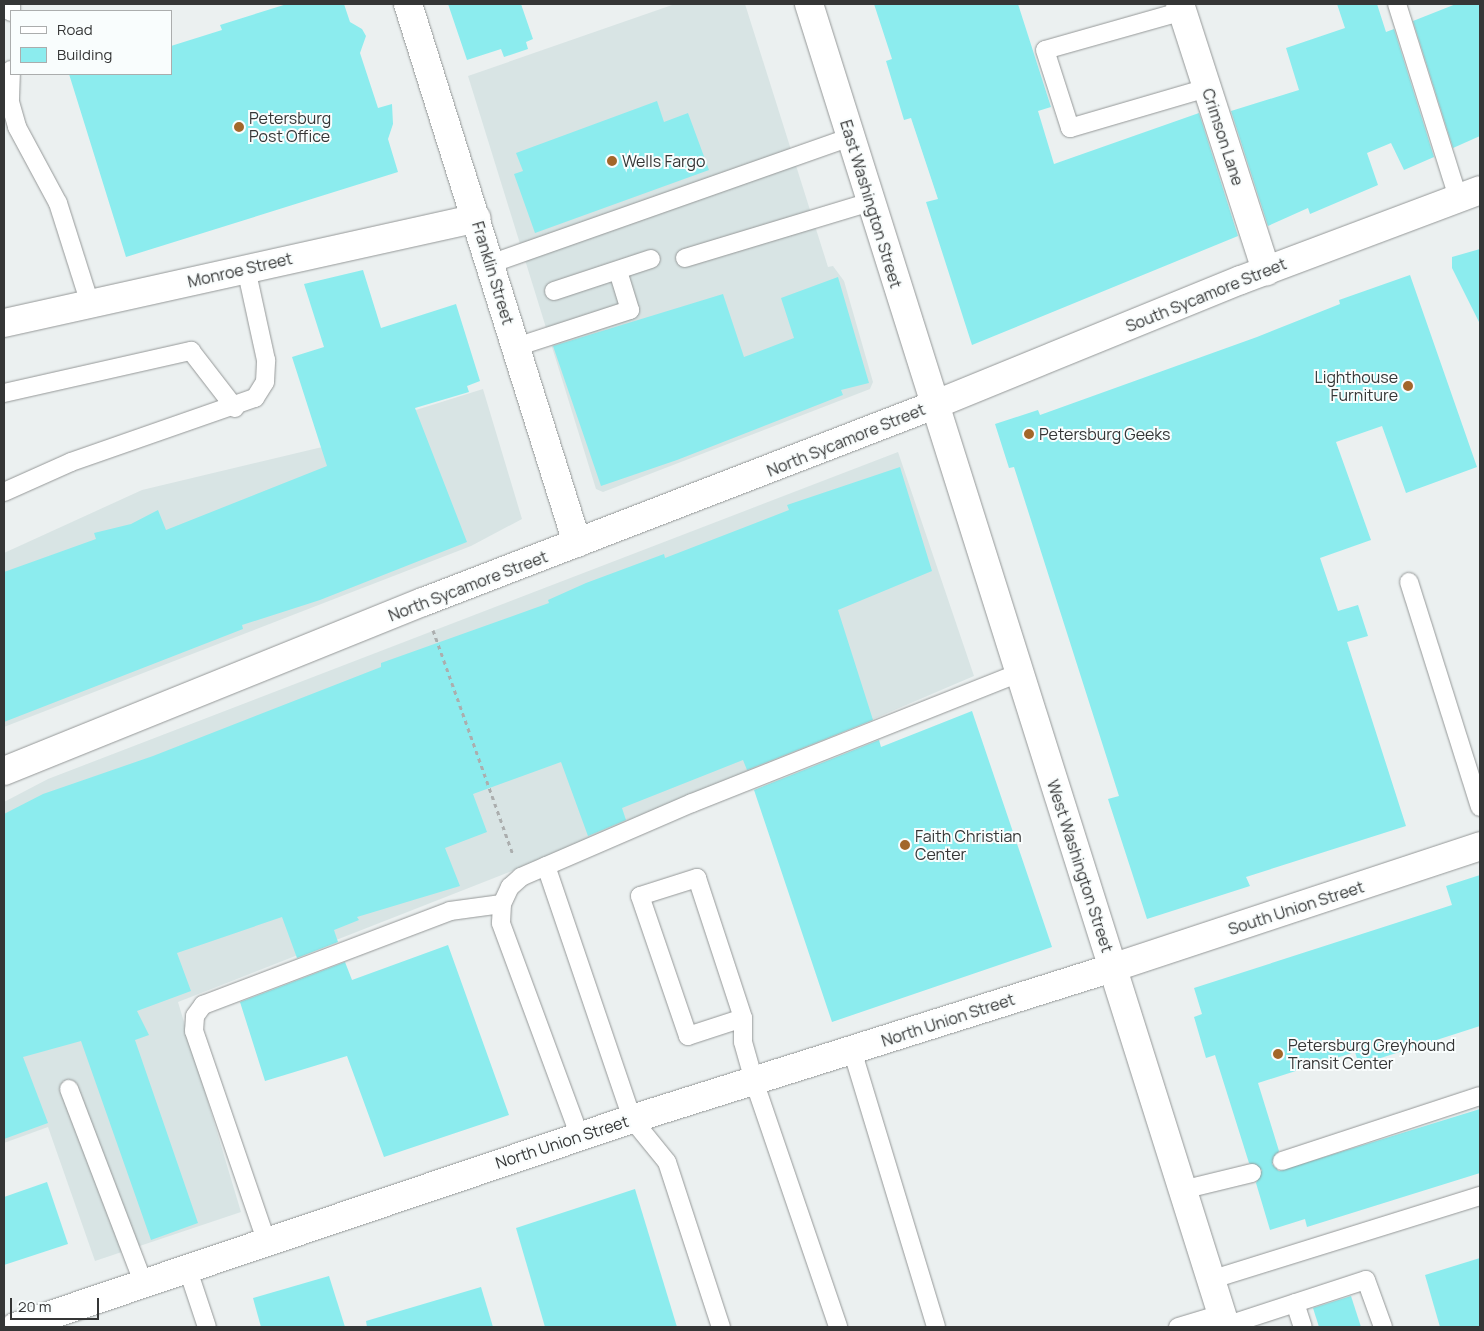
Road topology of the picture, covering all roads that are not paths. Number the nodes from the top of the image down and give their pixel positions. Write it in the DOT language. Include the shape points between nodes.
graph roads {
  1 [pos="408,4"];
  2 [pos="809,4"];
  3 [pos="1397,4"];
  4 [pos="1181,7"];
  5 [pos="11,75"];
  6 [pos="1207,88"];
  7 [pos="850,138"];
  8 [pos="1469,194"];
  9 [pos="870,202"];
  10 [pos="476,218"];
  11 [pos="685,258"];
  12 [pos="651,259"];
  13 [pos="490,264"];
  14 [pos="246,268"];
  15 [pos="618,271"];
  16 [pos="1266,271"];
  17 [pos="554,291"];
  18 [pos="90,304"];
  19 [pos="4,323"];
  20 [pos="516,347"];
  21 [pos="4,392"];
  22 [pos="934,404"];
  23 [pos="234,408"];
  24 [pos="4,492"];
  25 [pos="577,544"];
  26 [pos="1409,582"];
  27 [pos="1019,673"];
  28 [pos="4,771"];
  29 [pos="1480,807"];
  30 [pos="1480,846"];
  31 [pos="546,866"];
  32 [pos="502,904"];
  33 [pos="1112,968"];
  34 [pos="743,1018"];
  35 [pos="852,1050"];
  36 [pos="754,1081"];
  37 [pos="69,1089"];
  38 [pos="1480,1096"];
  39 [pos="632,1119"];
  40 [pos="580,1137"];
  41 [pos="1282,1161"];
  42 [pos="1252,1173"];
  43 [pos="1182,1190"];
  44 [pos="1480,1196"];
  45 [pos="266,1240"];
  46 [pos="187,1267"];
  47 [pos="1210,1280"];
  48 [pos="143,1282"];
  49 [pos="1295,1303"];
  50 [pos="1224,1323"];
  51 [pos="15,1327"];
  52 [pos="207,1327"];
  53 [pos="721,1327"];
  54 [pos="838,1327"];
  55 [pos="936,1327"];
  56 [pos="1178,1327"];
  57 [pos="1302,1327"];
  58 [pos="1383,1327"];
  1 -- 10 [label="street, Franklin Street"];
  2 -- 7 [label="street, East Washington Street"];
  3 -- 8 [label="lane"];
  4 -- 6 [label="street, Crimson Lane"];
  4 -- 6 [label="lane" via="1045,50 1070,128"];
  5 -- 18 [label="lane" via="10,102 17,127 58,202"];
  6 -- 16 [label="street, Crimson Lane"];
  7 -- 9 [label="street, East Washington Street"];
  7 -- 13 [label="lane"];
  8 -- 16 [label="street, South Sycamore Street"];
  9 -- 11 [label="lane"];
  9 -- 22 [label="street, East Washington Street"];
  10 -- 13 [label="street, Franklin Street"];
  10 -- 14 [label="street, Monroe Street"];
  12 -- 15 [label="lane"];
  13 -- 20 [label="street, Franklin Street"];
  14 -- 18 [label="street, Monroe Street"];
  14 -- 23 [label="lane" via="266,360 265,382 256,398"];
  15 -- 17 [label="lane"];
  15 -- 20 [label="lane" via="630,310"];
  16 -- 22 [label="street, South Sycamore Street"];
  18 -- 19 [label="street, Monroe Street"];
  20 -- 25 [label="street, Franklin Street"];
  21 -- 23 [label="lane" via="191,351"];
  22 -- 25 [label="street, North Sycamore Street"];
  22 -- 27 [label="street, West Washington Street"];
  23 -- 24 [label="lane" via="179,423 71,462"];
  25 -- 28 [label="street, North Sycamore Street" via="423,602"];
  26 -- 29 [label="lane"];
  27 -- 31 [label="lane"];
  27 -- 33 [label="street, West Washington Street"];
  30 -- 33 [label="street, South Union Street"];
  31 -- 32 [label="lane" via="521,876"];
  31 -- 39 [label="lane"];
  32 -- 40 [label="lane" via="501,923"];
  32 -- 45 [label="lane" via="450,911 203,1004 195,1016 194,1031"];
  33 -- 35 [label="street, North Union Street"];
  33 -- 43 [label="street, West Washington Street"];
  34 -- 34 [label="lane" via="697,878 640,896 688,1036"];
  34 -- 36 [label="lane" via="744,1042"];
  35 -- 36 [label="street, North Union Street"];
  35 -- 55 [label="lane"];
  36 -- 39 [label="street, North Union Street"];
  36 -- 54 [label="lane"];
  37 -- 48 [label="lane"];
  38 -- 41 [label="lane"];
  39 -- 40 [label="street, North Union Street"];
  39 -- 53 [label="lane" via="667,1162"];
  40 -- 45 [label="street, North Union Street"];
  42 -- 43 [label="lane"];
  43 -- 47 [label="street, West Washington Street"];
  44 -- 47 [label="lane"];
  45 -- 46 [label="street, North Union Street"];
  46 -- 48 [label="street, North Union Street"];
  46 -- 52 [label="lane"];
  47 -- 50 [label="street, West Washington Street"];
  48 -- 51 [label="street, North Union Street"];
  49 -- 50 [label="lane"];
  49 -- 57 [label="lane"];
  49 -- 58 [label="lane" via="1366,1280"];
  50 -- 56 [label="lane"];
}
